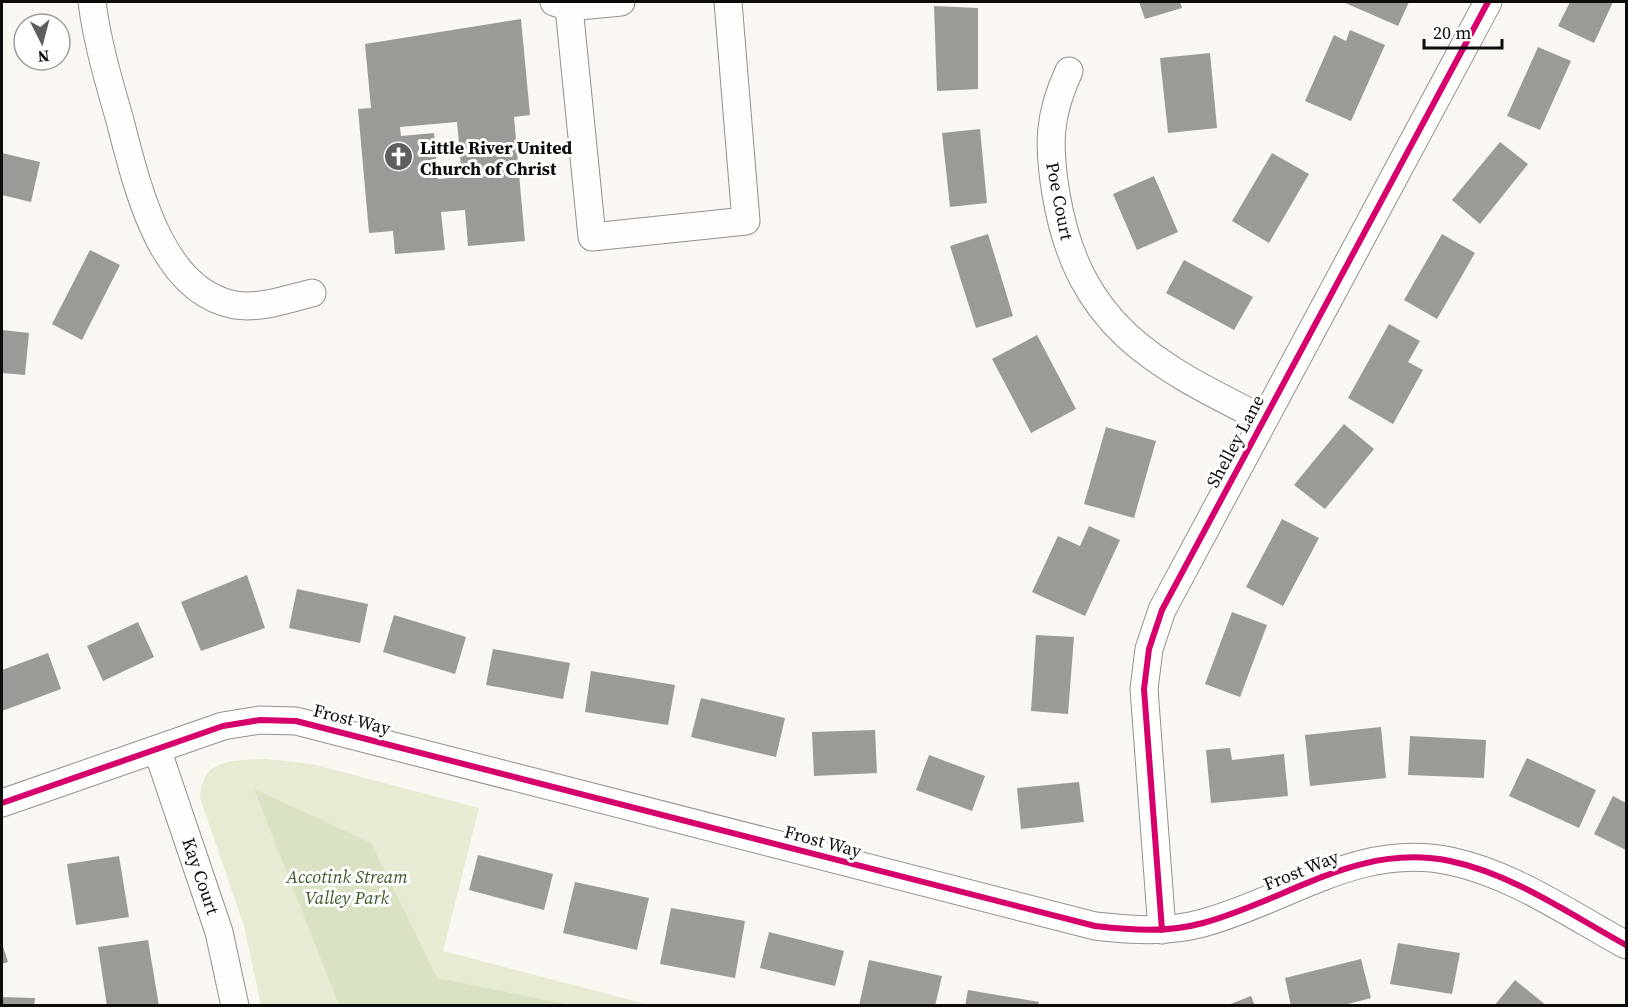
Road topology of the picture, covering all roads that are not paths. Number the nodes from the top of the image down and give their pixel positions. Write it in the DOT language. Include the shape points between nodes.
graph roads {
  1 [pos="92,2"];
  2 [pos="621,2"];
  3 [pos="728,2"];
  4 [pos="1488,2"];
  5 [pos="561,4"];
  6 [pos="1069,70"];
  7 [pos="312,293"];
  8 [pos="1263,420"];
  9 [pos="157,749"];
  10 [pos="2,803"];
  11 [pos="1162,930"];
  12 [pos="1626,945"];
  13 [pos="235,1005"];
  1 -- 7 [label="street" via="96,35 137,185 151,222 181,272 200,289 237,305 261,305"];
  2 -- 5 [label="street"];
  3 -- 5 [label="street" via="746,220 592,237"];
  4 -- 8 [label="street, Shelley Lane"];
  6 -- 8 [label="street, Poe Court" via="1050,129 1051,160 1063,232 1078,270 1098,304 1148,356 1192,384"];
  8 -- 11 [label="street, Shelley Lane" via="1162,610 1149,649 1145,713"];
  9 -- 10 [label="street, Frost Way"];
  9 -- 11 [label="street, Frost Way" via="223,726 260,720 296,721 1095,926"];
  9 -- 13 [label="street, Kay Court" via="219,932"];
  11 -- 12 [label="street, Frost Way" via="1202,924 1346,867 1416,857 1484,871"];
}
